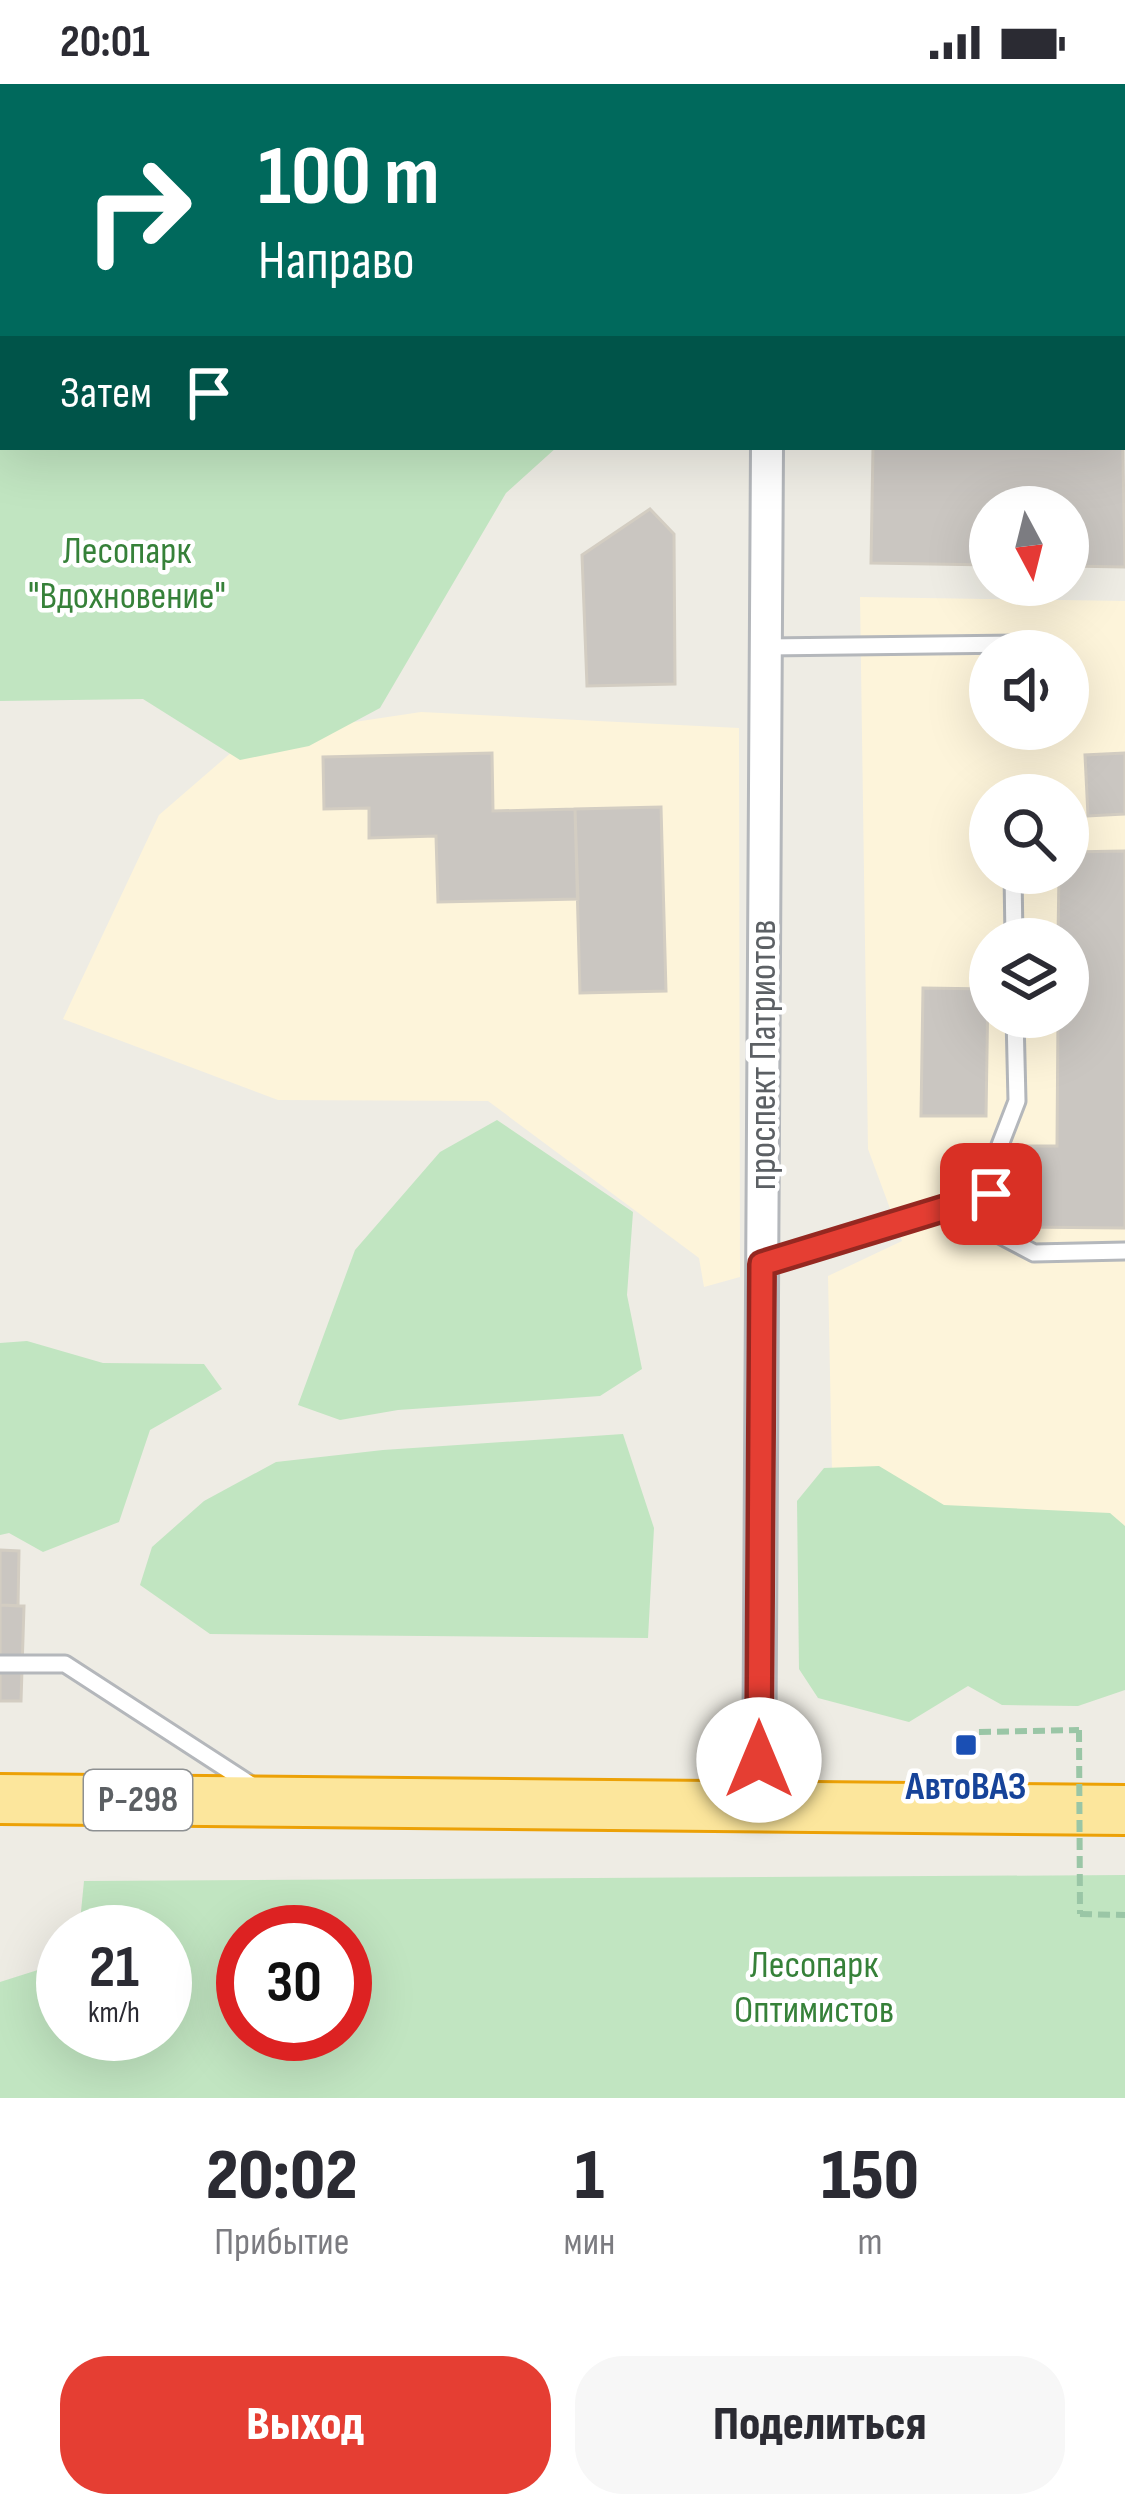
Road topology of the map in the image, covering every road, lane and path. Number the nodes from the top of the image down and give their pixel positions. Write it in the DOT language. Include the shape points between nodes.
graph roads {
  1 [pos="767,450"];
  2 [pos="969,645"];
  3 [pos="766,647"];
  4 [pos="1016,1038"];
  5 [pos="991,1194"];
  6 [pos="1125,1252"];
  7 [pos="762,1264"];
  8 [pos="0,1664"];
  9 [pos="979,1732"];
  10 [pos="0,1799"];
  11 [pos="276,1801"];
  12 [pos="759,1806"];
  13 [pos="1125,1810"];
  14 [pos="1125,1915"];
  1 -- 3 [label="street, проспект Патриотов"];
  2 -- 3 [label="lane"];
  3 -- 7 [label="street, проспект Патриотов"];
  4 -- 5 [label="lane" via="1017,1101"];
  5 -- 6 [label="lane" via="995,1233 1034,1253"];
  5 -- 7 [label="lane"];
  7 -- 12 [label="street, проспект Патриотов"];
  8 -- 11 [label="lane" via="65,1664"];
  9 -- 14 [label="path, bridge" via="1078,1730 1080,1914"];
  10 -- 11 [label="highway, Р-298"];
  11 -- 12 [label="highway, Р-298"];
  12 -- 13 [label="highway, Р-298"];
}
